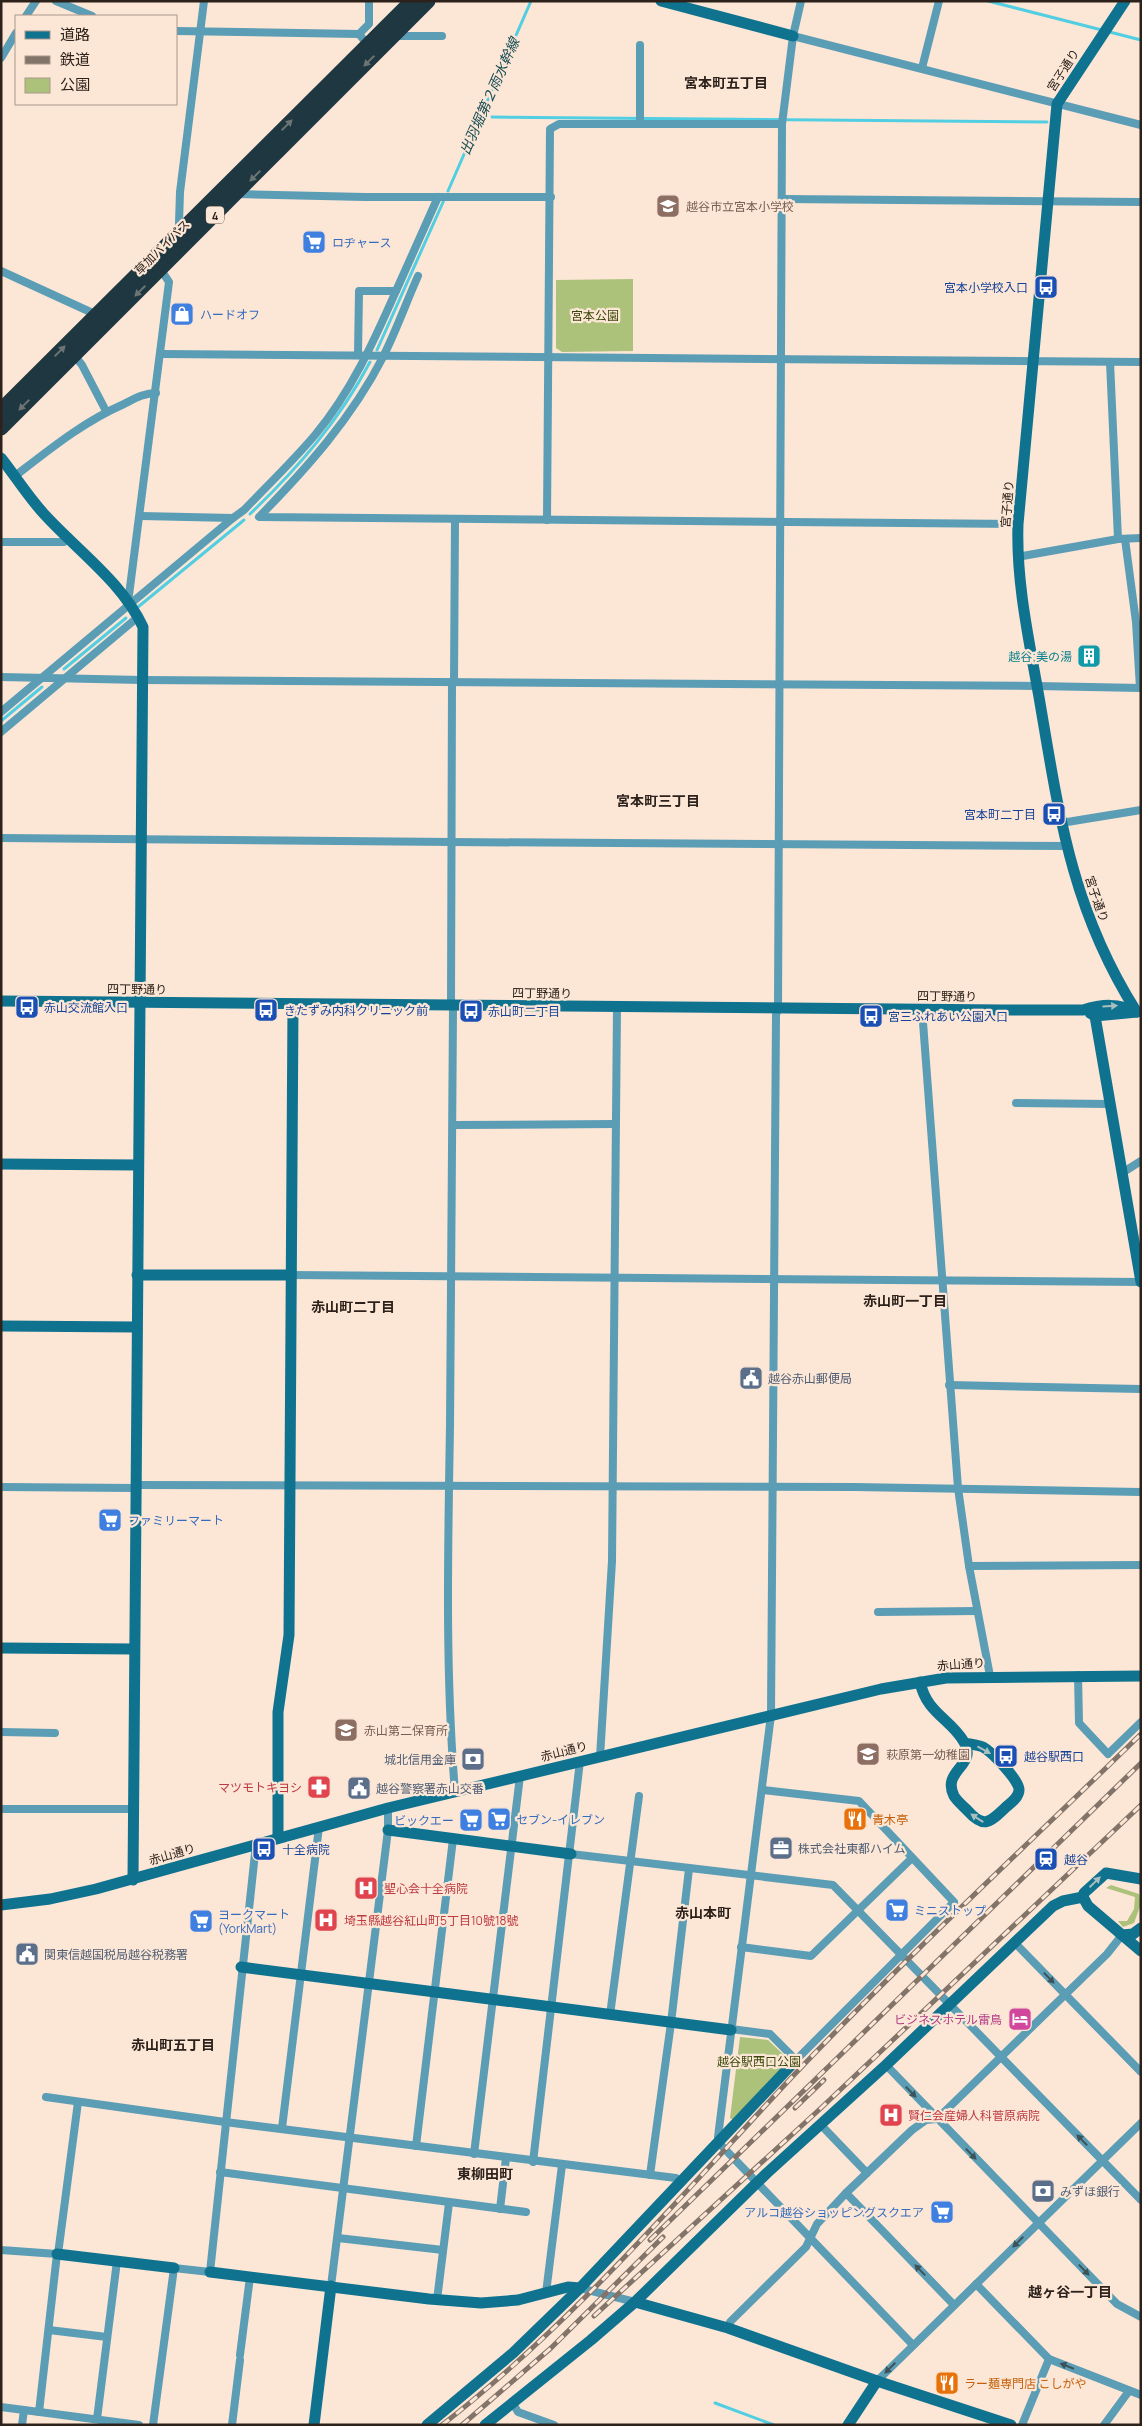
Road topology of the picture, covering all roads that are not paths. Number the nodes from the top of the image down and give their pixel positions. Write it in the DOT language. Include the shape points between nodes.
graph roads {
  1 [pos="36,1"];
  2 [pos="56,1"];
  3 [pos="204,1"];
  4 [pos="369,1"];
  5 [pos="412,1"];
  6 [pos="428,1"];
  7 [pos="662,1"];
  8 [pos="800,1"];
  9 [pos="939,1"];
  10 [pos="1124,1"];
  11 [pos="27,15"];
  12 [pos="90,15"];
  13 [pos="178,31"];
  14 [pos="200,33"];
  15 [pos="15,35"];
  16 [pos="394,36"];
  17 [pos="442,36"];
  18 [pos="793,36"];
  19 [pos="364,39"];
  20 [pos="640,45"];
  21 [pos="1,58"];
  22 [pos="922,68"];
  23 [pos="1057,104"];
  24 [pos="640,122"];
  25 [pos="782,124"];
  26 [pos="1141,125"];
  27 [pos="237,194"];
  28 [pos="438,196"];
  29 [pos="551,197"];
  30 [pos="783,199"];
  31 [pos="1049,200"];
  32 [pos="1141,202"];
  33 [pos="181,231"];
  34 [pos="160,270"];
  35 [pos="1,271"];
  36 [pos="418,276"];
  37 [pos="396,291"];
  38 [pos="97,315"];
  39 [pos="162,354"];
  40 [pos="74,355"];
  41 [pos="358,355"];
  42 [pos="367,355"];
  43 [pos="383,357"];
  44 [pos="549,359"];
  45 [pos="782,360"];
  46 [pos="1034,361"];
  47 [pos="1110,362"];
  48 [pos="1141,362"];
  49 [pos="156,393"];
  50 [pos="1,410"];
  51 [pos="106,411"];
  52 [pos="1,428"];
  53 [pos="1,458"];
  54 [pos="15,476"];
  55 [pos="141,516"];
  56 [pos="233,518"];
  57 [pos="455,519"];
  58 [pos="547,520"];
  59 [pos="780,522"];
  60 [pos="1018,524"];
  61 [pos="69,537"];
  62 [pos="1141,538"];
  63 [pos="1122,539"];
  64 [pos="1,542"];
  65 [pos="1017,557"];
  66 [pos="128,605"];
  67 [pos="138,617"];
  68 [pos="1,677"];
  69 [pos="42,677"];
  70 [pos="65,679"];
  71 [pos="142,680"];
  72 [pos="453,682"];
  73 [pos="779,684"];
  74 [pos="1037,686"];
  75 [pos="1140,688"];
  76 [pos="1,712"];
  77 [pos="1,732"];
  78 [pos="1141,810"];
  79 [pos="1061,823"];
  80 [pos="1,838"];
  81 [pos="141,839"];
  82 [pos="452,842"];
  83 [pos="778,844"];
  84 [pos="1066,846"];
  85 [pos="1,1001"];
  86 [pos="139,1002"];
  87 [pos="293,1005"];
  88 [pos="451,1005"];
  89 [pos="617,1007"];
  90 [pos="778,1009"];
  91 [pos="922,1009"];
  92 [pos="1083,1010"];
  93 [pos="1139,1013"];
  94 [pos="1095,1016"];
  95 [pos="1016,1103"];
  96 [pos="1110,1104"];
  97 [pos="615,1124"];
  98 [pos="453,1125"];
  99 [pos="1141,1161"];
  100 [pos="1,1164"];
  101 [pos="138,1165"];
  102 [pos="1122,1172"];
  103 [pos="137,1275"];
  104 [pos="290,1275"];
  105 [pos="452,1276"];
  106 [pos="613,1279"];
  107 [pos="775,1280"];
  108 [pos="943,1281"];
  109 [pos="1141,1282"];
  110 [pos="1,1326"];
  111 [pos="136,1327"];
  112 [pos="950,1385"];
  113 [pos="1141,1389"];
  114 [pos="289,1484"];
  115 [pos="449,1485"];
  116 [pos="135,1486"];
  117 [pos="774,1486"];
  118 [pos="1,1487"];
  119 [pos="612,1487"];
  120 [pos="958,1488"];
  121 [pos="1141,1492"];
  122 [pos="1141,1565"];
  123 [pos="969,1566"];
  124 [pos="977,1611"];
  125 [pos="878,1612"];
  126 [pos="1,1648"];
  127 [pos="134,1649"];
  128 [pos="1078,1675"];
  129 [pos="990,1676"];
  130 [pos="1141,1676"];
  131 [pos="920,1682"];
  132 [pos="771,1715"];
  133 [pos="1141,1722"];
  134 [pos="1,1732"];
  135 [pos="55,1733"];
  136 [pos="965,1742"];
  137 [pos="600,1757"];
  138 [pos="580,1761"];
  139 [pos="520,1776"];
  140 [pos="763,1790"];
  141 [pos="455,1792"];
  142 [pos="639,1796"];
  143 [pos="388,1808"];
  144 [pos="1,1809"];
  145 [pos="132,1809"];
  146 [pos="319,1827"];
  147 [pos="388,1830"];
  148 [pos="278,1838"];
  149 [pos="453,1839"];
  150 [pos="256,1844"];
  151 [pos="510,1847"];
  152 [pos="571,1854"];
  153 [pos="912,1858"];
  154 [pos="629,1862"];
  155 [pos="689,1869"];
  156 [pos="751,1875"];
  157 [pos="1141,1879"];
  158 [pos="133,1880"];
  159 [pos="1083,1897"];
  160 [pos="1,1905"];
  161 [pos="858,1910"];
  162 [pos="1141,1928"];
  163 [pos="1122,1935"];
  164 [pos="1015,1943"];
  165 [pos="741,1947"];
  166 [pos="1141,1951"];
  167 [pos="900,1955"];
  168 [pos="241,1967"];
  169 [pos="302,1975"];
  170 [pos="369,1984"];
  171 [pos="434,1991"];
  172 [pos="1065,1994"];
  173 [pos="494,2000"];
  174 [pos="950,2005"];
  175 [pos="552,2007"];
  176 [pos="610,2015"];
  177 [pos="671,2022"];
  178 [pos="731,2030"];
  179 [pos="1001,2057"];
  180 [pos="796,2060"];
  181 [pos="886,2065"];
  182 [pos="1141,2072"];
  183 [pos="46,2097"];
  184 [pos="78,2102"];
  185 [pos="937,2119"];
  186 [pos="224,2122"];
  187 [pos="1141,2123"];
  188 [pos="820,2124"];
  189 [pos="282,2128"];
  190 [pos="350,2137"];
  191 [pos="720,2142"];
  192 [pos="416,2146"];
  193 [pos="474,2154"];
  194 [pos="506,2158"];
  195 [pos="1102,2161"];
  196 [pos="533,2162"];
  197 [pos="562,2165"];
  198 [pos="220,2172"];
  199 [pos="867,2173"];
  200 [pos="650,2175"];
  201 [pos="756,2183"];
  202 [pos="680,2184"];
  203 [pos="345,2188"];
  204 [pos="846,2193"];
  205 [pos="1141,2200"];
  206 [pos="449,2203"];
  207 [pos="500,2209"];
  208 [pos="526,2212"];
  209 [pos="1038,2222"];
  210 [pos="338,2238"];
  211 [pos="810,2240"];
  212 [pos="1,2250"];
  213 [pos="443,2250"];
  214 [pos="58,2254"];
  215 [pos="117,2260"];
  216 [pos="174,2268"];
  217 [pos="210,2272"];
  218 [pos="250,2277"];
  219 [pos="976,2284"];
  220 [pos="331,2286"];
  221 [pos="580,2288"];
  222 [pos="546,2293"];
  223 [pos="436,2300"];
  224 [pos="634,2302"];
  225 [pos="954,2305"];
  226 [pos="1141,2317"];
  227 [pos="728,2328"];
  228 [pos="49,2330"];
  229 [pos="107,2337"];
  230 [pos="912,2345"];
  231 [pos="1049,2359"];
  232 [pos="877,2381"];
  233 [pos="1129,2391"];
  234 [pos="1141,2395"];
  235 [pos="512,2402"];
  236 [pos="1,2407"];
  237 [pos="24,2410"];
  238 [pos="39,2412"];
  239 [pos="97,2419"];
  240 [pos="22,2425"];
  241 [pos="139,2425"];
  242 [pos="153,2425"];
  243 [pos="232,2425"];
  244 [pos="314,2425"];
  245 [pos="427,2425"];
  246 [pos="485,2425"];
  247 [pos="554,2425"];
  248 [pos="848,2425"];
  249 [pos="1011,2425"];
  250 [pos="1022,2425"];
  251 [pos="1104,2425"];
  1 -- 11 [label="street"];
  2 -- 12 [label="street"];
  3 -- 14 [label="street"];
  4 -- 19 [label="street" via="369,24"];
  5 -- 19 [label="highway, 草加バイパス / 4"];
  6 -- 16 [label="highway, 草加バイパス / 4"];
  7 -- 18 [label="street"];
  8 -- 18 [label="street"];
  9 -- 22 [label="street"];
  10 -- 23 [label="street, 宮子通り"];
  13 -- 14 [label="street"];
  14 -- 19 [label="street"];
  14 -- 33 [label="street" via="180,192"];
  15 -- 21 [label="street"];
  16 -- 17 [label="street"];
  16 -- 27 [label="highway, 草加バイパス / 4, one-way"];
  18 -- 22 [label="street"];
  18 -- 25 [label="street"];
  33 -- 19 [label="highway, 草加バイパス / 4, one-way"];
  20 -- 24 [label="street"];
  22 -- 23 [label="street"];
  23 -- 26 [label="street"];
  23 -- 31 [label="street, 宮子通り"];
  24 -- 25 [label="street"];
  24 -- 29 [label="street" via="559,124 550,129"];
  25 -- 30 [label="street"];
  27 -- 28 [label="street"];
  27 -- 34 [label="highway, 草加バイパス / 4"];
  28 -- 29 [label="street"];
  28 -- 37 [label="street"];
  29 -- 44 [label="street"];
  30 -- 31 [label="street"];
  30 -- 45 [label="street"];
  31 -- 32 [label="street"];
  31 -- 46 [label="street, 宮子通り"];
  33 -- 38 [label="highway, 草加バイパス / 4"];
  34 -- 39 [label="street" via="169,282"];
  34 -- 40 [label="highway, 草加バイパス / 4, one-way"];
  35 -- 38 [label="street"];
  36 -- 43 [label="street"];
  37 -- 41 [label="street" via="359,291"];
  37 -- 42 [label="street"];
  50 -- 38 [label="highway, 草加バイパス / 4, one-way"];
  39 -- 41 [label="street"];
  39 -- 49 [label="street"];
  40 -- 51 [label="street"];
  40 -- 52 [label="highway, 草加バイパス / 4, one-way"];
  41 -- 42 [label="street"];
  42 -- 43 [label="street"];
  42 -- 56 [label="street" via="316,434"];
  43 -- 44 [label="street"];
  43 -- 57 [label="street" via="331,437 259,517"];
  44 -- 45 [label="street"];
  44 -- 58 [label="street"];
  45 -- 46 [label="street"];
  45 -- 59 [label="street"];
  46 -- 47 [label="street"];
  46 -- 60 [label="street, 宮子通り"];
  47 -- 48 [label="street"];
  47 -- 63 [label="street"];
  49 -- 51 [label="street" via="148,393"];
  49 -- 55 [label="street"];
  51 -- 54 [label="street" via="75,429"];
  53 -- 54 [label="street"];
  54 -- 61 [label="street" via="45,515"];
  55 -- 56 [label="street"];
  55 -- 66 [label="street"];
  56 -- 66 [label="street"];
  57 -- 58 [label="street"];
  57 -- 72 [label="street"];
  58 -- 59 [label="street"];
  59 -- 60 [label="street"];
  59 -- 73 [label="street"];
  60 -- 65 [label="street, 宮子通り"];
  61 -- 64 [label="street" via="64,542"];
  61 -- 66 [label="street" via="95,563"];
  62 -- 63 [label="street"];
  63 -- 65 [label="street"];
  63 -- 75 [label="street" via="1136,622"];
  65 -- 74 [label="street, 宮子通り"];
  66 -- 67 [label="street"];
  66 -- 69 [label="street"];
  67 -- 70 [label="street"];
  67 -- 71 [label="street" via="142,627"];
  68 -- 69 [label="street"];
  69 -- 70 [label="street"];
  69 -- 76 [label="street"];
  70 -- 71 [label="street"];
  70 -- 77 [label="street"];
  71 -- 72 [label="street"];
  71 -- 81 [label="street"];
  72 -- 73 [label="street"];
  72 -- 82 [label="street"];
  73 -- 74 [label="street"];
  73 -- 83 [label="street"];
  74 -- 75 [label="street"];
  74 -- 79 [label="street, 宮子通り"];
  78 -- 79 [label="street"];
  79 -- 84 [label="street, 宮子通り"];
  80 -- 81 [label="street"];
  81 -- 82 [label="street"];
  81 -- 86 [label="street"];
  82 -- 83 [label="street"];
  82 -- 88 [label="street"];
  83 -- 84 [label="street"];
  83 -- 90 [label="street"];
  84 -- 93 [label="street, 宮子通り" via="1093,930 1110,968"];
  85 -- 86 [label="street, 四丁野通り"];
  86 -- 87 [label="street, 四丁野通り"];
  86 -- 101 [label="street"];
  87 -- 88 [label="street, 四丁野通り"];
  87 -- 104 [label="street"];
  88 -- 89 [label="street, 四丁野通り"];
  88 -- 98 [label="street"];
  89 -- 90 [label="street, 四丁野通り"];
  89 -- 97 [label="street"];
  90 -- 91 [label="street, 四丁野通り"];
  90 -- 107 [label="street"];
  91 -- 92 [label="street, 四丁野通り"];
  91 -- 108 [label="street"];
  92 -- 93 [label="street, 四丁野通り, one-way" via="1124,1005"];
  92 -- 94 [label="street, 四丁野通り"];
  93 -- 94 [label="street"];
  94 -- 96 [label="street"];
  95 -- 96 [label="street"];
  96 -- 102 [label="street"];
  97 -- 98 [label="street"];
  97 -- 106 [label="street"];
  98 -- 105 [label="street"];
  99 -- 102 [label="street"];
  100 -- 101 [label="street"];
  101 -- 103 [label="street"];
  102 -- 109 [label="street"];
  103 -- 104 [label="street"];
  103 -- 111 [label="street"];
  104 -- 105 [label="street"];
  104 -- 114 [label="street"];
  105 -- 106 [label="street"];
  105 -- 115 [label="street"];
  106 -- 107 [label="street"];
  106 -- 119 [label="street"];
  107 -- 108 [label="street"];
  107 -- 117 [label="street"];
  108 -- 109 [label="street"];
  108 -- 112 [label="street"];
  110 -- 111 [label="street"];
  111 -- 116 [label="street"];
  112 -- 113 [label="street"];
  112 -- 120 [label="street"];
  114 -- 115 [label="street"];
  114 -- 116 [label="street"];
  114 -- 148 [label="street" via="289,1635 278,1712"];
  115 -- 119 [label="street"];
  115 -- 141 [label="street" via="449,1717"];
  116 -- 118 [label="street"];
  116 -- 127 [label="street"];
  117 -- 119 [label="street"];
  117 -- 120 [label="street"];
  117 -- 132 [label="street"];
  119 -- 137 [label="street" via="612,1560"];
  120 -- 121 [label="street"];
  120 -- 123 [label="street"];
  122 -- 123 [label="street"];
  123 -- 124 [label="street"];
  124 -- 125 [label="street"];
  124 -- 129 [label="street"];
  126 -- 127 [label="street"];
  127 -- 145 [label="street"];
  128 -- 129 [label="street, 赤山通り"];
  128 -- 130 [label="street, 赤山通り"];
  128 -- 133 [label="street" via="1079,1723 1108,1754"];
  129 -- 131 [label="street, 赤山通り"];
  131 -- 132 [label="street, 赤山通り"];
  131 -- 136 [label="street" via="926,1701"];
  132 -- 137 [label="street, 赤山通り"];
  132 -- 140 [label="street"];
  134 -- 135 [label="street"];
  136 -- 136 [label="street, one-way" via="989,1751 1019,1783 1020,1791 1016,1798 985,1823 976,1820 954,1797 950,1784 952,1776 965,1762"];
  137 -- 138 [label="street, 赤山通り"];
  138 -- 139 [label="street, 赤山通り"];
  138 -- 152 [label="street"];
  139 -- 141 [label="street, 赤山通り"];
  139 -- 151 [label="street"];
  140 -- 153 [label="street" via="859,1801"];
  140 -- 156 [label="street"];
  141 -- 143 [label="street, 赤山通り"];
  142 -- 154 [label="street"];
  143 -- 146 [label="street, 赤山通り"];
  143 -- 147 [label="street"];
  144 -- 145 [label="street"];
  145 -- 158 [label="street"];
  146 -- 148 [label="street, 赤山通り"];
  146 -- 169 [label="street"];
  147 -- 149 [label="street"];
  147 -- 170 [label="street"];
  148 -- 150 [label="street, 赤山通り"];
  149 -- 151 [label="street"];
  149 -- 171 [label="street"];
  150 -- 158 [label="street, 赤山通り"];
  150 -- 168 [label="street"];
  151 -- 152 [label="street"];
  151 -- 173 [label="street"];
  152 -- 154 [label="street"];
  152 -- 175 [label="street"];
  153 -- 161 [label="street"];
  153 -- 167 [label="street" via="954,1902"];
  154 -- 155 [label="street"];
  154 -- 176 [label="street"];
  155 -- 156 [label="street"];
  155 -- 177 [label="street"];
  156 -- 161 [label="street" via="834,1885"];
  156 -- 165 [label="street"];
  159 -- 157 [label="street, one-way" via="1106,1873"];
  158 -- 160 [label="street, 赤山通り" via="50,1899"];
  159 -- 163 [label="street" via="1088,1906"];
  159 -- 164 [label="street" via="1058,1903"];
  161 -- 165 [label="street" via="811,1956"];
  161 -- 167 [label="street"];
  162 -- 163 [label="street" via="1133,1934"];
  163 -- 166 [label="street"];
  163 -- 172 [label="street"];
  164 -- 172 [label="street, one-way"];
  164 -- 174 [label="street"];
  165 -- 178 [label="street"];
  167 -- 174 [label="street"];
  167 -- 180 [label="street"];
  168 -- 169 [label="street"];
  168 -- 186 [label="street"];
  169 -- 170 [label="street"];
  169 -- 189 [label="street"];
  170 -- 171 [label="street"];
  170 -- 190 [label="street"];
  171 -- 173 [label="street"];
  171 -- 192 [label="street"];
  172 -- 179 [label="street"];
  172 -- 182 [label="street"];
  173 -- 175 [label="street"];
  173 -- 193 [label="street"];
  174 -- 179 [label="street"];
  174 -- 181 [label="street"];
  175 -- 176 [label="street"];
  175 -- 196 [label="street"];
  176 -- 177 [label="street"];
  177 -- 178 [label="street"];
  177 -- 200 [label="street"];
  178 -- 180 [label="street" via="770,2034"];
  178 -- 191 [label="street"];
  179 -- 185 [label="street"];
  195 -- 179 [label="street, one-way"];
  180 -- 191 [label="street"];
  181 -- 185 [label="street, one-way"];
  181 -- 188 [label="street"];
  183 -- 184 [label="street"];
  184 -- 186 [label="street"];
  184 -- 214 [label="street"];
  185 -- 199 [label="street" via="926,2120 912,2130"];
  185 -- 209 [label="street, one-way"];
  186 -- 189 [label="street"];
  186 -- 198 [label="street"];
  187 -- 195 [label="street"];
  188 -- 199 [label="street"];
  188 -- 201 [label="street"];
  189 -- 190 [label="street"];
  190 -- 192 [label="street"];
  190 -- 203 [label="street"];
  191 -- 201 [label="street"];
  191 -- 202 [label="street"];
  192 -- 193 [label="street"];
  193 -- 194 [label="street"];
  194 -- 196 [label="street"];
  194 -- 207 [label="street"];
  195 -- 205 [label="street"];
  195 -- 209 [label="street"];
  196 -- 197 [label="street"];
  197 -- 200 [label="street"];
  197 -- 222 [label="street"];
  198 -- 203 [label="street"];
  198 -- 217 [label="street"];
  199 -- 204 [label="street"];
  200 -- 202 [label="street" via="676,2178"];
  201 -- 211 [label="street"];
  201 -- 224 [label="street"];
  202 -- 221 [label="street"];
  203 -- 206 [label="street"];
  203 -- 210 [label="street"];
  204 -- 211 [label="street" via="817,2224"];
  225 -- 204 [label="street, one-way"];
  206 -- 207 [label="street"];
  206 -- 213 [label="street"];
  207 -- 208 [label="street"];
  209 -- 219 [label="street, one-way"];
  209 -- 226 [label="street, one-way" via="1117,2304"];
  210 -- 213 [label="street"];
  210 -- 220 [label="street"];
  211 -- 227 [label="street" via="730,2322"];
  211 -- 230 [label="street"];
  212 -- 214 [label="street"];
  213 -- 223 [label="street"];
  214 -- 215 [label="street"];
  214 -- 228 [label="street"];
  215 -- 216 [label="street"];
  215 -- 229 [label="street"];
  216 -- 217 [label="street"];
  216 -- 242 [label="street"];
  217 -- 218 [label="street"];
  218 -- 220 [label="street"];
  218 -- 243 [label="street"];
  219 -- 225 [label="street"];
  219 -- 231 [label="street"];
  220 -- 223 [label="street"];
  220 -- 244 [label="street"];
  221 -- 222 [label="street" via="568,2287"];
  221 -- 224 [label="street"];
  221 -- 245 [label="street" via="513,2353"];
  222 -- 223 [label="street" via="518,2300 481,2303"];
  224 -- 227 [label="street"];
  224 -- 235 [label="street"];
  225 -- 230 [label="street"];
  227 -- 232 [label="street"];
  228 -- 229 [label="street"];
  228 -- 238 [label="street"];
  229 -- 239 [label="street"];
  230 -- 232 [label="street, one-way"];
  233 -- 231 [label="street, one-way"];
  231 -- 250 [label="street"];
  232 -- 248 [label="street"];
  232 -- 249 [label="street"];
  233 -- 234 [label="street"];
  233 -- 251 [label="street"];
  235 -- 246 [label="street"];
  235 -- 247 [label="street" via="518,2412"];
  236 -- 237 [label="street"];
  237 -- 238 [label="street"];
  237 -- 240 [label="street"];
  238 -- 239 [label="street"];
  239 -- 241 [label="street"];
}
